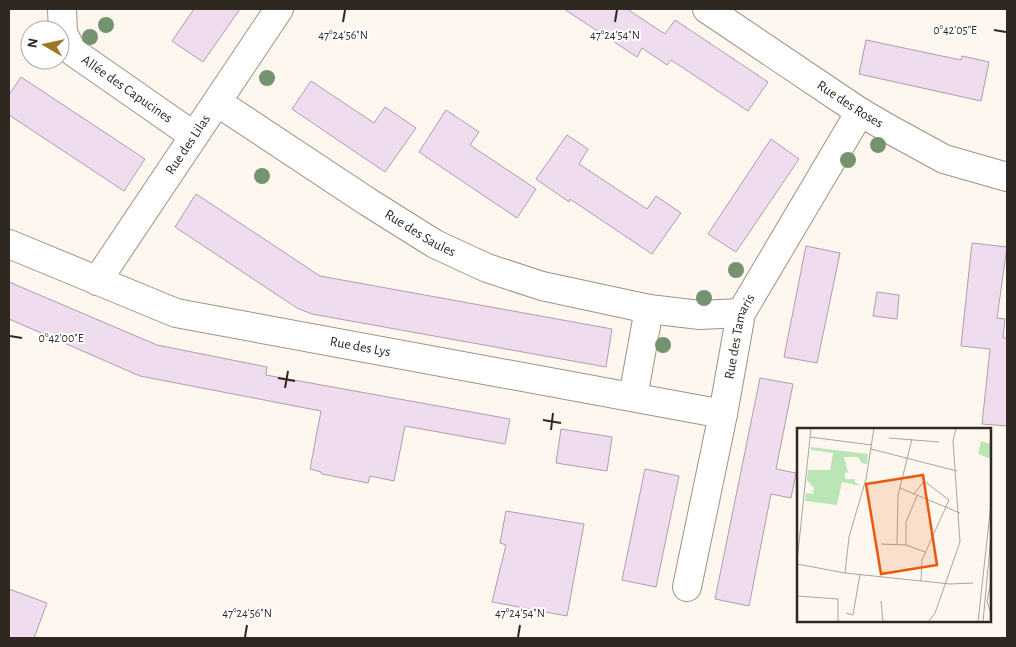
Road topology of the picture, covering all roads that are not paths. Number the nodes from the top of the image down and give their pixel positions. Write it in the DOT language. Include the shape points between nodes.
graph roads {
  1 [pos="62,9"];
  2 [pos="279,9"];
  3 [pos="707,9"];
  4 [pos="217,102"];
  5 [pos="860,112"];
  6 [pos="194,136"];
  7 [pos="1007,177"];
  8 [pos="9,244"];
  9 [pos="97,281"];
  10 [pos="649,309"];
  11 [pos="741,313"];
  12 [pos="633,397"];
  13 [pos="723,414"];
  14 [pos="687,586"];
  1 -- 6 [label="street, Allée des Capucines" via="63,33 72,51"];
  2 -- 4 [label="street, Rue des Lilas"];
  3 -- 5 [label="street, Rue des Roses"];
  4 -- 6 [label="street, Rue des Lilas"];
  4 -- 10 [label="street, Rue des Saules" via="436,244 487,268 542,286"];
  5 -- 7 [label="street, Rue des Roses" via="944,159"];
  5 -- 11 [label="street, Rue des Tamaris"];
  6 -- 9 [label="street, Rue des Lilas"];
  8 -- 9 [label="street, Rue des Lys"];
  9 -- 12 [label="street, Rue des Lys" via="176,313"];
  10 -- 11 [label="street, Rue des Saules" via="700,315"];
  10 -- 12 [label="street"];
  11 -- 13 [label="street, Rue des Tamaris"];
  12 -- 13 [label="street, Rue des Lys"];
  13 -- 14 [label="street, Rue des Tamaris"];
}
